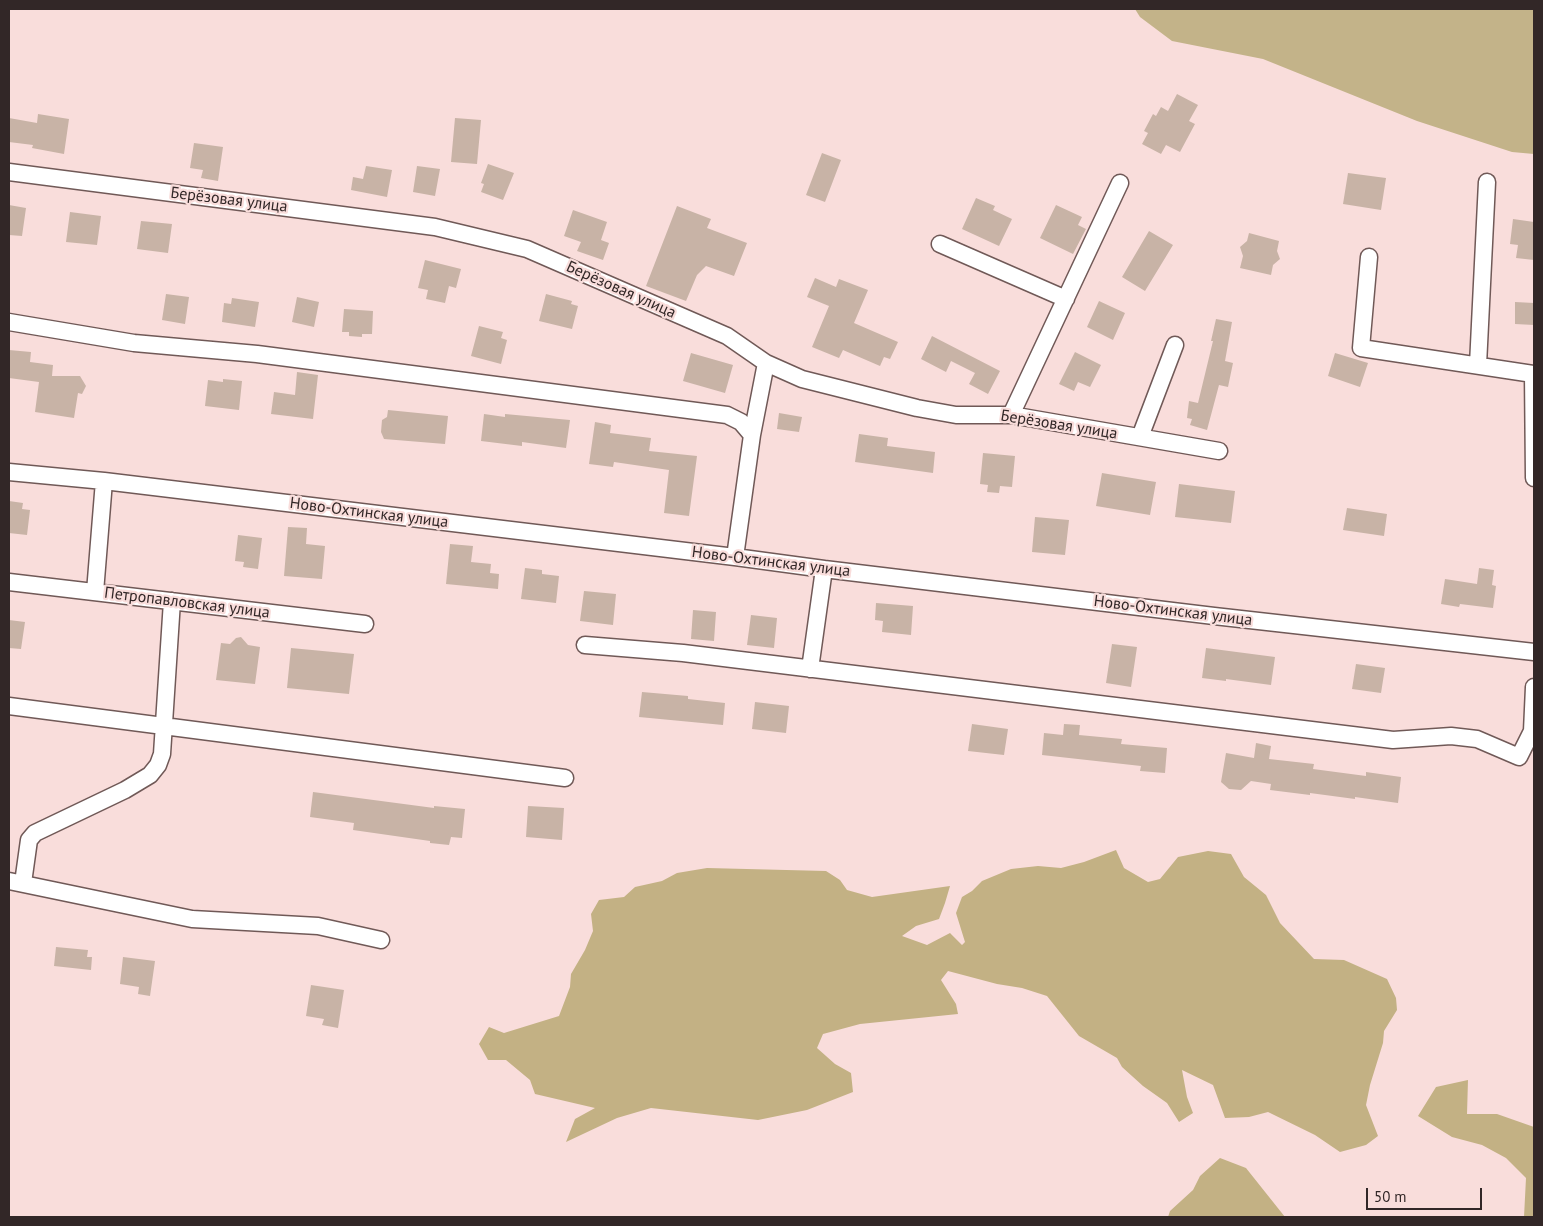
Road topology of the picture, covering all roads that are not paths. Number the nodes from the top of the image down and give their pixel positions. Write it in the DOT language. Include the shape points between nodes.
graph roads {
  1 [pos="9,172"];
  2 [pos="1487,182"];
  3 [pos="1120,183"];
  4 [pos="940,244"];
  5 [pos="1369,257"];
  6 [pos="1066,300"];
  7 [pos="9,322"];
  8 [pos="1175,345"];
  9 [pos="766,363"];
  10 [pos="1478,365"];
  11 [pos="1011,415"];
  12 [pos="752,435"];
  13 [pos="1140,437"];
  14 [pos="1219,451"];
  15 [pos="9,472"];
  16 [pos="1534,478"];
  17 [pos="104,482"];
  18 [pos="735,557"];
  19 [pos="824,569"];
  20 [pos="9,582"];
  21 [pos="94,592"];
  22 [pos="172,601"];
  23 [pos="365,624"];
  24 [pos="585,645"];
  25 [pos="1534,652"];
  26 [pos="810,669"];
  27 [pos="1534,687"];
  28 [pos="9,706"];
  29 [pos="164,726"];
  30 [pos="565,778"];
  31 [pos="16,882"];
  32 [pos="381,940"];
  1 -- 9 [label="street, Берёзовая улица" via="435,227 527,249 728,336"];
  2 -- 10 [label="street"];
  3 -- 6 [label="street"];
  4 -- 6 [label="street"];
  5 -- 10 [label="street" via="1361,348"];
  6 -- 11 [label="street"];
  7 -- 12 [label="street" via="134,343 257,354 727,415 741,422"];
  8 -- 13 [label="street"];
  9 -- 11 [label="street, Берёзовая улица" via="802,379 917,408 956,415"];
  9 -- 12 [label="street"];
  10 -- 16 [label="street" via="1533,374"];
  11 -- 13 [label="street, Берёзовая улица"];
  12 -- 18 [label="street"];
  13 -- 14 [label="street, Берёзовая улица"];
  15 -- 17 [label="street, Ново-Охтинская улица"];
  17 -- 18 [label="street, Ново-Охтинская улица"];
  17 -- 21 [label="street"];
  18 -- 19 [label="street, Ново-Охтинская улица"];
  19 -- 25 [label="street, Ново-Охтинская улица"];
  19 -- 26 [label="street"];
  20 -- 21 [label="street, Петропавловская улица"];
  21 -- 22 [label="street, Петропавловская улица"];
  22 -- 23 [label="street, Петропавловская улица"];
  22 -- 29 [label="street"];
  24 -- 26 [label="street"];
  26 -- 27 [label="street" via="1393,740 1451,736 1477,739 1519,757 1532,731"];
  28 -- 29 [label="street"];
  29 -- 30 [label="street"];
  29 -- 31 [label="street" via="160,760 150,775 35,832 29,840"];
  31 -- 32 [label="street" via="192,919 318,926"];
}
